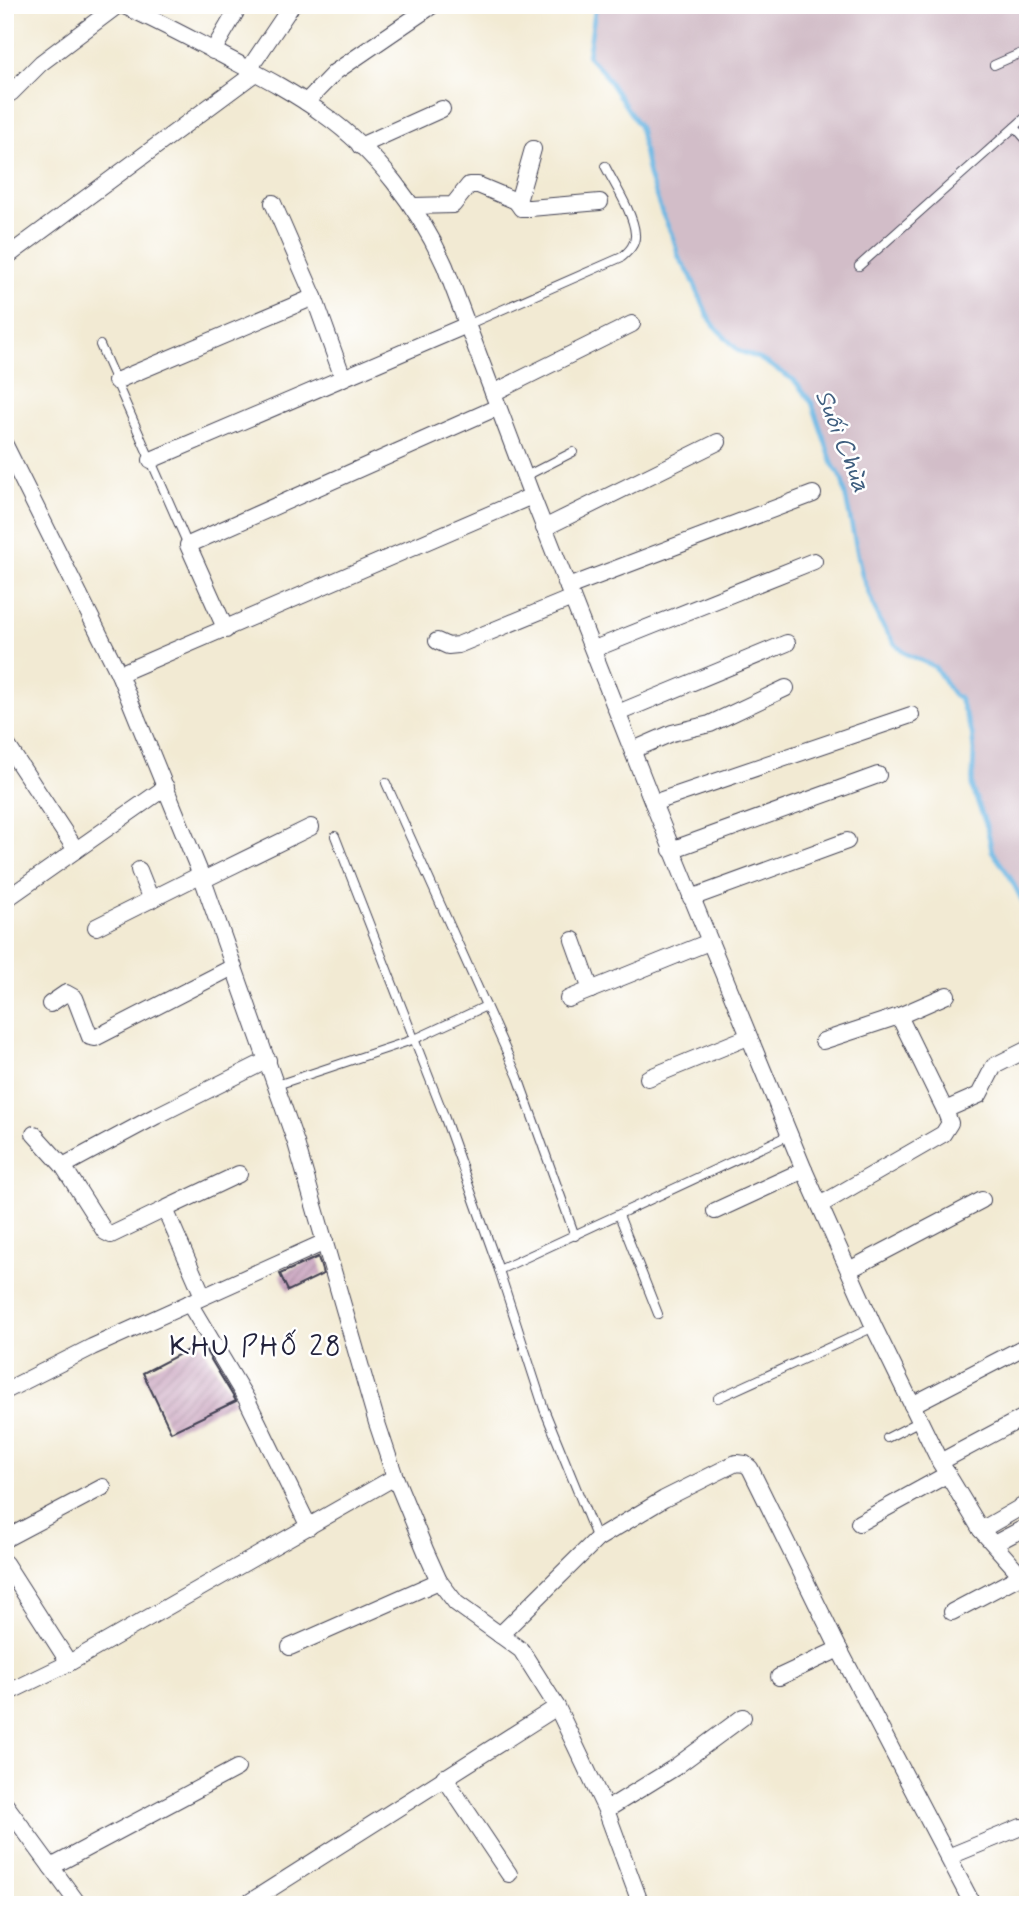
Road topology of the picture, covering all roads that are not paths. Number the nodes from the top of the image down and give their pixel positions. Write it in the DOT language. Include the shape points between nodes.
graph roads {
  1 [pos="120,5"];
  2 [pos="240,5"];
  3 [pos="292,5"];
  4 [pos="433,5"];
  5 [pos="157,12"];
  6 [pos="1028,50"];
  7 [pos="213,51"];
  8 [pos="994,65"];
  9 [pos="252,71"];
  10 [pos="11,93"];
  11 [pos="306,102"];
  12 [pos="442,109"];
  13 [pos="1028,115"];
  14 [pos="1014,127"];
  15 [pos="1028,142"];
  16 [pos="360,146"];
  17 [pos="533,149"];
  18 [pos="605,166"];
  19 [pos="516,201"];
  20 [pos="600,202"];
  21 [pos="273,203"];
  22 [pos="413,206"];
  23 [pos="5,258"];
  24 [pos="859,266"];
  25 [pos="314,297"];
  26 [pos="632,324"];
  27 [pos="467,326"];
  28 [pos="100,345"];
  29 [pos="343,378"];
  30 [pos="116,381"];
  31 [pos="495,400"];
  32 [pos="718,442"];
  33 [pos="5,444"];
  34 [pos="573,452"];
  35 [pos="151,460"];
  36 [pos="524,477"];
  37 [pos="813,494"];
  38 [pos="532,496"];
  39 [pos="544,528"];
  40 [pos="188,545"];
  41 [pos="814,561"];
  42 [pos="570,593"];
  43 [pos="226,630"];
  44 [pos="437,641"];
  45 [pos="787,643"];
  46 [pos="594,649"];
  47 [pos="119,674"];
  48 [pos="786,688"];
  49 [pos="618,713"];
  50 [pos="911,715"];
  51 [pos="5,743"];
  52 [pos="633,750"];
  53 [pos="878,775"];
  54 [pos="386,783"];
  55 [pos="166,787"];
  56 [pos="653,803"];
  57 [pos="311,827"];
  58 [pos="335,836"];
  59 [pos="847,841"];
  60 [pos="76,850"];
  61 [pos="671,850"];
  62 [pos="139,870"];
  63 [pos="202,877"];
  64 [pos="691,898"];
  65 [pos="5,900"];
  66 [pos="151,900"];
  67 [pos="96,927"];
  68 [pos="573,940"];
  69 [pos="709,942"];
  70 [pos="233,967"];
  71 [pos="591,990"];
  72 [pos="947,995"];
  73 [pos="568,999"];
  74 [pos="50,1004"];
  75 [pos="486,1006"];
  76 [pos="899,1016"];
  77 [pos="748,1037"];
  78 [pos="415,1038"];
  79 [pos="823,1041"];
  80 [pos="1028,1049"];
  81 [pos="268,1060"];
  82 [pos="648,1079"];
  83 [pos="277,1085"];
  84 [pos="945,1110"];
  85 [pos="34,1133"];
  86 [pos="789,1135"];
  87 [pos="63,1166"];
  88 [pos="804,1170"];
  89 [pos="239,1174"];
  90 [pos="982,1200"];
  91 [pos="820,1205"];
  92 [pos="165,1209"];
  93 [pos="715,1210"];
  94 [pos="620,1215"];
  95 [pos="575,1236"];
  96 [pos="325,1242"];
  97 [pos="499,1270"];
  98 [pos="849,1270"];
  99 [pos="196,1299"];
  100 [pos="658,1314"];
  101 [pos="874,1327"];
  102 [pos="1028,1345"];
  103 [pos="5,1391"];
  104 [pos="718,1398"];
  105 [pos="912,1405"];
  106 [pos="1028,1415"];
  107 [pos="920,1421"];
  108 [pos="887,1438"];
  109 [pos="944,1468"];
  110 [pos="395,1477"];
  111 [pos="103,1487"];
  112 [pos="1028,1503"];
  113 [pos="859,1522"];
  114 [pos="1028,1525"];
  115 [pos="309,1527"];
  116 [pos="981,1530"];
  117 [pos="5,1539"];
  118 [pos="597,1539"];
  119 [pos="994,1544"];
  120 [pos="5,1563"];
  121 [pos="1025,1579"];
  122 [pos="439,1581"];
  123 [pos="952,1612"];
  124 [pos="500,1635"];
  125 [pos="290,1647"];
  126 [pos="839,1649"];
  127 [pos="69,1663"];
  128 [pos="779,1677"];
  129 [pos="5,1694"];
  130 [pos="556,1707"];
  131 [pos="743,1717"];
  132 [pos="237,1768"];
  133 [pos="444,1777"];
  134 [pos="5,1804"];
  135 [pos="606,1810"];
  136 [pos="1021,1827"];
  137 [pos="948,1857"];
  138 [pos="51,1867"];
  139 [pos="509,1874"];
  140 [pos="640,1904"];
  141 [pos="79,1905"];
  142 [pos="245,1905"];
  143 [pos="973,1905"];
  1 -- 5 [label="street"];
  1 -- 10 [label="street" via="41,63"];
  2 -- 7 [label="street"];
  3 -- 9 [label="street"];
  4 -- 11 [label="street" via="335,72"];
  5 -- 7 [label="street"];
  6 -- 8 [label="lane"];
  7 -- 9 [label="street"];
  9 -- 11 [label="street"];
  9 -- 23 [label="street"];
  11 -- 16 [label="street"];
  12 -- 16 [label="street"];
  13 -- 14 [label="lane"];
  14 -- 15 [label="lane"];
  14 -- 24 [label="lane"];
  16 -- 22 [label="street"];
  17 -- 19 [label="street"];
  18 -- 27 [label="lane" via="636,235 632,248 622,257"];
  19 -- 20 [label="street" via="521,208"];
  19 -- 22 [label="street" via="473,184 453,205"];
  21 -- 25 [label="street"];
  22 -- 27 [label="street" via="445,266"];
  25 -- 29 [label="street"];
  25 -- 30 [label="street"];
  26 -- 31 [label="street"];
  27 -- 29 [label="street"];
  27 -- 31 [label="street"];
  28 -- 30 [label="lane"];
  29 -- 35 [label="street"];
  30 -- 35 [label="lane"];
  31 -- 36 [label="street"];
  31 -- 40 [label="street"];
  32 -- 39 [label="street"];
  33 -- 47 [label="street"];
  34 -- 36 [label="lane"];
  35 -- 40 [label="lane"];
  36 -- 38 [label="street"];
  37 -- 42 [label="street"];
  38 -- 39 [label="street"];
  38 -- 43 [label="street"];
  39 -- 42 [label="street"];
  40 -- 43 [label="street"];
  41 -- 46 [label="street"];
  42 -- 44 [label="street" via="458,645"];
  42 -- 46 [label="street"];
  43 -- 47 [label="street"];
  45 -- 49 [label="street"];
  46 -- 49 [label="street"];
  47 -- 55 [label="street"];
  48 -- 52 [label="street" via="710,724 672,733"];
  49 -- 52 [label="street"];
  50 -- 56 [label="street"];
  51 -- 60 [label="street"];
  52 -- 56 [label="street"];
  53 -- 61 [label="street"];
  54 -- 75 [label="lane"];
  55 -- 60 [label="street"];
  55 -- 63 [label="street"];
  56 -- 61 [label="street"];
  57 -- 63 [label="street"];
  58 -- 78 [label="lane"];
  59 -- 64 [label="street"];
  60 -- 65 [label="street"];
  61 -- 64 [label="street"];
  62 -- 66 [label="street"];
  63 -- 66 [label="street"];
  63 -- 70 [label="street"];
  64 -- 69 [label="street"];
  66 -- 67 [label="street"];
  68 -- 71 [label="street"];
  69 -- 71 [label="street"];
  69 -- 77 [label="street"];
  70 -- 74 [label="street" via="95,1038 90,1037 75,998 66,993"];
  70 -- 81 [label="street"];
  71 -- 73 [label="street"];
  72 -- 76 [label="street"];
  75 -- 78 [label="lane"];
  75 -- 95 [label="lane" via="518,1077"];
  76 -- 79 [label="street"];
  76 -- 84 [label="street"];
  77 -- 82 [label="street"];
  77 -- 86 [label="street"];
  78 -- 83 [label="lane"];
  78 -- 97 [label="lane"];
  80 -- 84 [label="street" via="994,1066 979,1094"];
  81 -- 83 [label="street"];
  81 -- 87 [label="street"];
  83 -- 96 [label="street"];
  84 -- 91 [label="street" via="950,1123 943,1134"];
  85 -- 87 [label="street"];
  86 -- 88 [label="street"];
  86 -- 94 [label="lane"];
  87 -- 92 [label="street" via="111,1235"];
  88 -- 91 [label="street"];
  88 -- 93 [label="street"];
  89 -- 92 [label="street"];
  90 -- 98 [label="street"];
  91 -- 98 [label="street"];
  92 -- 99 [label="street"];
  94 -- 95 [label="lane"];
  94 -- 100 [label="lane"];
  95 -- 97 [label="lane"];
  96 -- 99 [label="street"];
  96 -- 110 [label="street"];
  97 -- 118 [label="lane" via="544,1409"];
  98 -- 101 [label="street"];
  99 -- 103 [label="street"];
  99 -- 115 [label="street"];
  101 -- 104 [label="lane"];
  101 -- 105 [label="street"];
  102 -- 105 [label="street"];
  105 -- 107 [label="street"];
  106 -- 109 [label="street"];
  107 -- 108 [label="lane"];
  107 -- 109 [label="street"];
  109 -- 113 [label="street"];
  109 -- 116 [label="street"];
  110 -- 115 [label="street"];
  110 -- 122 [label="street"];
  111 -- 117 [label="street"];
  112 -- 116 [label="street"];
  114 -- 119 [label="street"];
  115 -- 127 [label="street"];
  116 -- 119 [label="street"];
  118 -- 124 [label="street"];
  118 -- 126 [label="street" via="664,1499 736,1463 745,1464"];
  119 -- 121 [label="street"];
  120 -- 127 [label="street"];
  121 -- 123 [label="street"];
  122 -- 124 [label="street" via="456,1603"];
  122 -- 125 [label="street"];
  124 -- 130 [label="street" via="521,1650"];
  126 -- 128 [label="street"];
  126 -- 137 [label="street"];
  127 -- 129 [label="street"];
  130 -- 133 [label="street"];
  130 -- 135 [label="street"];
  131 -- 135 [label="street"];
  132 -- 138 [label="street"];
  133 -- 139 [label="street"];
  133 -- 142 [label="street"];
  134 -- 138 [label="street"];
  135 -- 140 [label="street"];
  136 -- 137 [label="street"];
  137 -- 143 [label="street"];
  138 -- 141 [label="street"];
}
